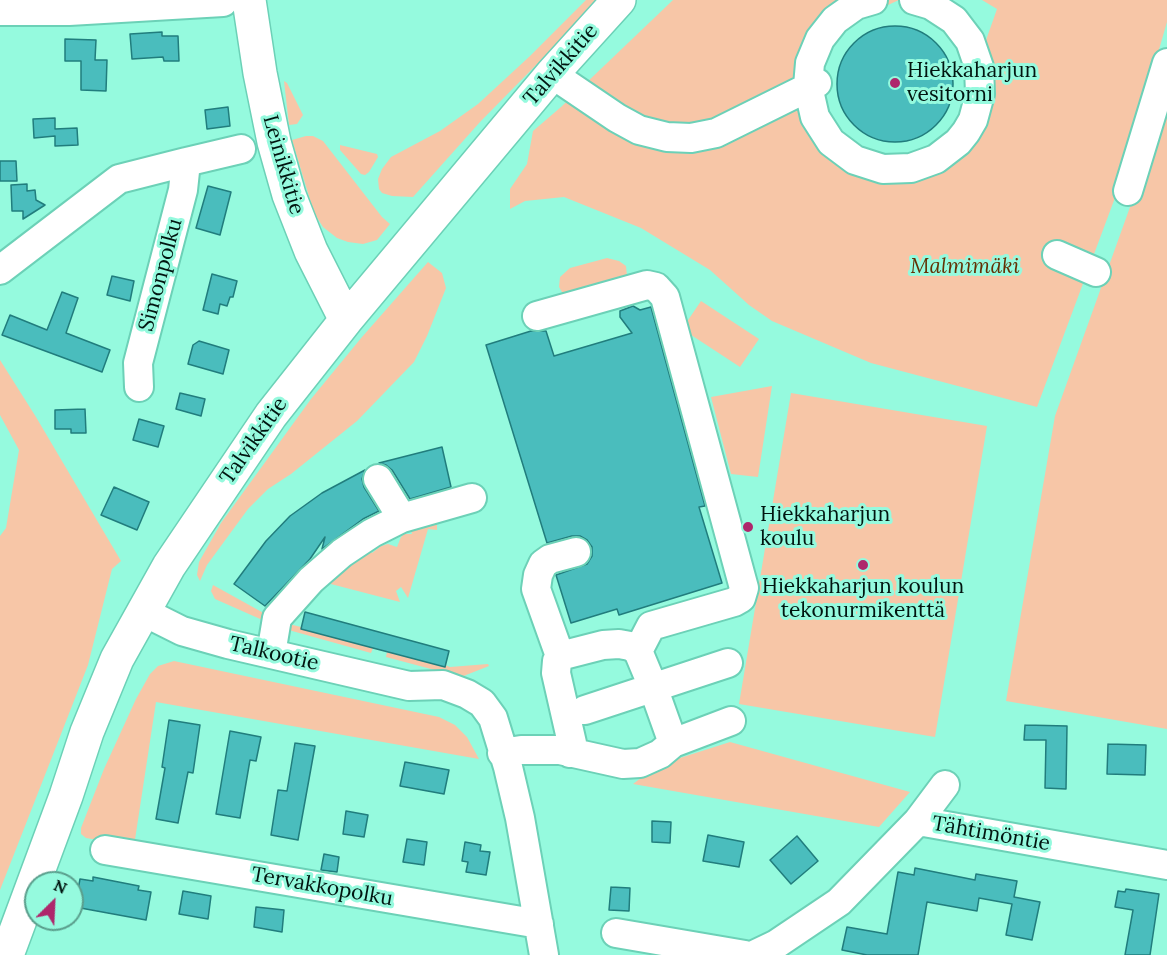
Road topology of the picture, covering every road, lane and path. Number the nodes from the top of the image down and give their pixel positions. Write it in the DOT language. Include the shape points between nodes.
graph roads {
  1 [pos="619,0"];
  2 [pos="873,0"];
  3 [pos="914,0"];
  4 [pos="236,1"];
  5 [pos="0,11"];
  6 [pos="1167,63"];
  7 [pos="552,74"];
  8 [pos="812,84"];
  9 [pos="241,149"];
  10 [pos="186,162"];
  11 [pos="1128,190"];
  12 [pos="1057,255"];
  13 [pos="0,270"];
  14 [pos="1096,272"];
  15 [pos="537,316"];
  16 [pos="346,320"];
  17 [pos="139,387"];
  18 [pos="378,479"];
  19 [pos="472,498"];
  20 [pos="402,518"];
  21 [pos="576,552"];
  22 [pos="142,611"];
  23 [pos="638,651"];
  24 [pos="271,654"];
  25 [pos="560,656"];
  26 [pos="728,663"];
  27 [pos="653,687"];
  28 [pos="585,710"];
  29 [pos="731,721"];
  30 [pos="673,743"];
  31 [pos="502,753"];
  32 [pos="570,753"];
  33 [pos="945,785"];
  34 [pos="918,821"];
  35 [pos="105,850"];
  36 [pos="1167,866"];
  37 [pos="539,924"];
  38 [pos="616,933"];
  39 [pos="7,955"];
  40 [pos="544,955"];
  41 [pos="745,955"];
  42 [pos="754,955"];
  1 -- 7 [label="main road, Talvikkitie"];
  2 -- 8 [label="street" via="856,5 820,39 810,63"];
  3 -- 8 [label="street" via="931,5 954,20 970,42 979,67 980,94 973,120 958,142 936,159 911,168 884,169 855,160 831,142 815,117"];
  4 -- 5 [label="street"];
  4 -- 16 [label="main road, Leinikkitie" via="260,73 289,195 311,251"];
  6 -- 11 [label="street"];
  7 -- 8 [label="street" via="639,130 692,138 716,133"];
  7 -- 16 [label="main road, Talvikkitie"];
  9 -- 10 [label="street"];
  10 -- 13 [label="street" via="119,179"];
  10 -- 17 [label="street, Simonpolku" via="183,190 138,363"];
  12 -- 14 [label="street"];
  15 -- 23 [label="street" via="647,285 656,287 665,297 744,588 741,598 734,602 651,626"];
  16 -- 22 [label="main road, Talvikkitie" via="271,415"];
  18 -- 20 [label="street"];
  19 -- 20 [label="street"];
  20 -- 24 [label="street" via="342,553 311,580 278,618"];
  21 -- 25 [label="street" via="550,559 538,575 537,589"];
  22 -- 24 [label="street, Talkootie" via="182,631"];
  22 -- 39 [label="main road, Talvikkitie" via="87,732"];
  23 -- 25 [label="street" via="620,644 603,645"];
  23 -- 27 [label="street"];
  24 -- 31 [label="street, Talkootie" via="409,686 455,708"];
  25 -- 32 [label="street" via="556,673 572,743"];
  26 -- 27 [label="street"];
  27 -- 28 [label="street"];
  27 -- 30 [label="street"];
  29 -- 30 [label="street"];
  30 -- 32 [label="street" via="640,763 623,764"];
  31 -- 32 [label="street"];
  31 -- 37 [label="street" via="520,818"];
  33 -- 34 [label="street"];
  34 -- 36 [label="street, Tähtimöntie"];
  34 -- 42 [label="street, Tähtimöntie" via="839,902"];
  35 -- 37 [label="street, Tervakkopolku"];
  37 -- 40 [label="street"];
  38 -- 41 [label="street"];
}
